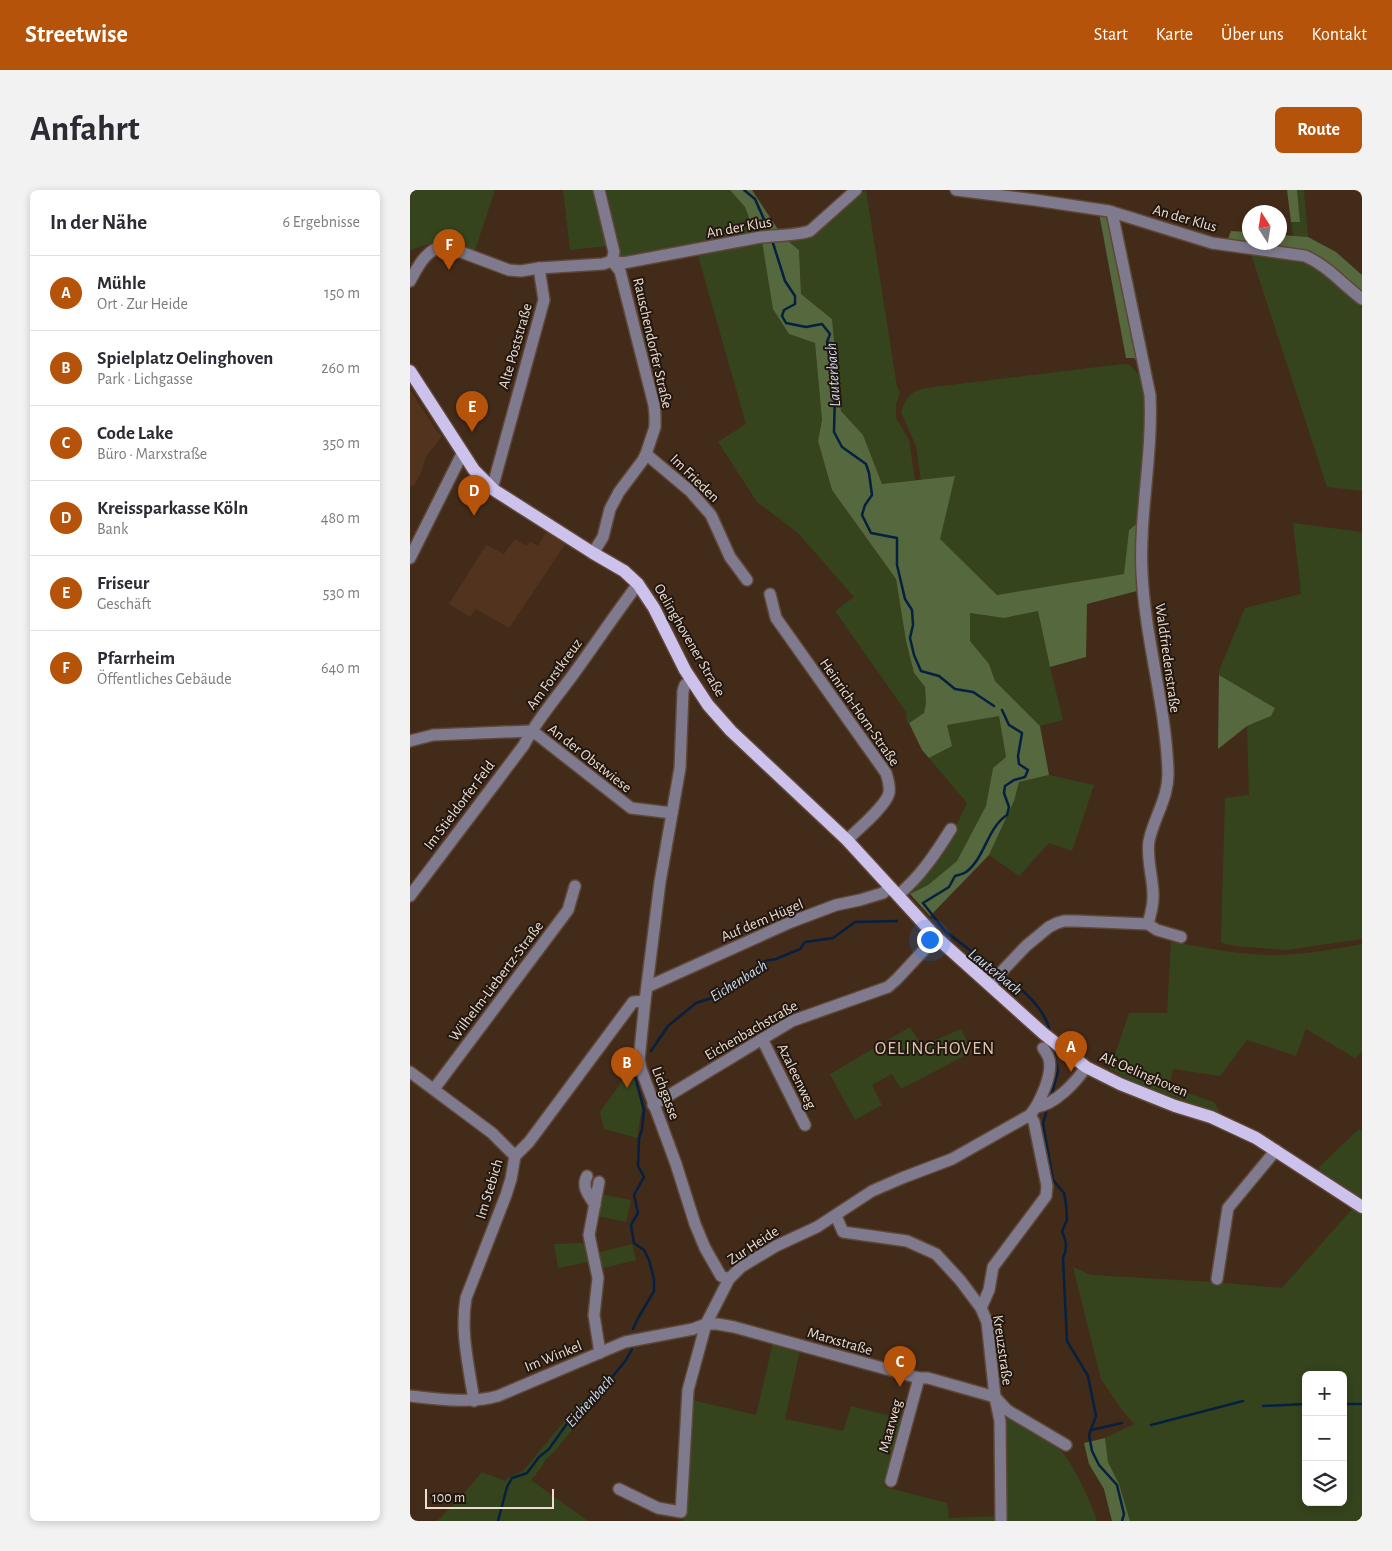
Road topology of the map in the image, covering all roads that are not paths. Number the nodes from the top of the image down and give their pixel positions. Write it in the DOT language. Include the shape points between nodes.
graph roads {
  1 [pos="599,190"];
  2 [pos="856,190"];
  3 [pos="956,190"];
  4 [pos="1112,212"];
  5 [pos="612,261"];
  6 [pos="539,268"];
  7 [pos="410,280"];
  8 [pos="1362,300"];
  9 [pos="410,371"];
  10 [pos="462,454"];
  11 [pos="646,454"];
  12 [pos="492,489"];
  13 [pos="593,553"];
  14 [pos="410,558"];
  15 [pos="747,580"];
  16 [pos="638,584"];
  17 [pos="770,594"];
  18 [pos="692,680"];
  19 [pos="531,732"];
  20 [pos="410,741"];
  21 [pos="672,813"];
  22 [pos="951,829"];
  23 [pos="846,840"];
  24 [pos="575,886"];
  25 [pos="894,891"];
  26 [pos="410,896"];
  27 [pos="1148,924"];
  28 [pos="936,937"];
  29 [pos="1181,937"];
  30 [pos="996,978"];
  31 [pos="647,987"];
  32 [pos="645,1000"];
  33 [pos="762,1039"];
  34 [pos="1043,1048"];
  35 [pos="1086,1067"];
  36 [pos="410,1072"];
  37 [pos="434,1089"];
  38 [pos="653,1105"];
  39 [pos="1037,1110"];
  40 [pos="805,1125"];
  41 [pos="1276,1150"];
  42 [pos="515,1156"];
  43 [pos="587,1176"];
  44 [pos="599,1182"];
  45 [pos="595,1205"];
  46 [pos="1362,1207"];
  47 [pos="836,1216"];
  48 [pos="729,1279"];
  49 [pos="1217,1279"];
  50 [pos="981,1308"];
  51 [pos="706,1324"];
  52 [pos="600,1353"];
  53 [pos="918,1378"];
  54 [pos="410,1396"];
  55 [pos="995,1397"];
  56 [pos="474,1401"];
  57 [pos="1066,1446"];
  58 [pos="891,1481"];
  59 [pos="620,1489"];
  60 [pos="1001,1521"];
  1 -- 5 [label="street, Rauschendorfer Straße" via="614,252"];
  2 -- 5 [label="street, An der Klus" via="810,231 801,234 623,263"];
  3 -- 4 [label="street, An der Klus"];
  4 -- 8 [label="street, An der Klus" via="1212,243 1305,256 1331,272"];
  4 -- 27 [label="street, Waldfriedenstraße" via="1149,388 1151,412 1142,572 1168,772 1166,795 1149,843 1153,898"];
  5 -- 6 [label="street, An der Klus"];
  5 -- 11 [label="street, Rauschendorfer Straße" via="620,271 656,415"];
  6 -- 7 [label="street, An der Klus" via="509,270 445,246 427,254"];
  6 -- 12 [label="street, Alte Poststraße" via="544,300"];
  9 -- 10 [label="main road, Oelinghovener Straße"];
  10 -- 12 [label="main road, Oelinghovener Straße"];
  10 -- 14 [label="street"];
  11 -- 13 [label="street, Rauschendorfer Straße" via="610,508 603,537"];
  11 -- 15 [label="street, Im Frieden" via="690,491 711,515 730,557"];
  12 -- 13 [label="main road, Oelinghovener Straße"];
  13 -- 16 [label="main road, Oelinghovener Straße" via="624,571"];
  16 -- 18 [label="main road, Oelinghovener Straße"];
  16 -- 19 [label="street, Am Forstkreuz"];
  17 -- 23 [label="street, Heinrich-Horn-Straße" via="776,618 886,773 889,792 885,802"];
  18 -- 21 [label="street, Lichgasse" via="683,691 680,768"];
  18 -- 23 [label="main road, Oelinghovener Straße" via="731,731"];
  19 -- 20 [label="street, Am Forstkreuz" via="433,735"];
  19 -- 21 [label="street, An der Obstwiese" via="631,808"];
  19 -- 26 [label="street, Im Stieldorfer Feld"];
  21 -- 31 [label="street, Lichgasse"];
  22 -- 25 [label="street, Auf dem Hügel" via="935,855 908,887"];
  23 -- 25 [label="main road, Oelinghovener Straße"];
  24 -- 37 [label="street, Wilhelm-Liebertz-Straße" via="568,910"];
  25 -- 28 [label="main road, Alt Oelinghoven"];
  25 -- 31 [label="street, Auf dem Hügel" via="836,905 791,922"];
  27 -- 29 [label="street"];
  27 -- 30 [label="street" via="1057,923 1026,946"];
  28 -- 30 [label="main road, Alt Oelinghoven"];
  28 -- 33 [label="street, Eichenbachstraße" via="888,987 792,1021"];
  30 -- 35 [label="main road, Alt Oelinghoven" via="1044,1034"];
  31 -- 32 [label="street, Lichgasse"];
  32 -- 38 [label="street, Lichgasse" via="639,1060"];
  32 -- 42 [label="street, Im Stebich" via="633,1002 529,1142"];
  33 -- 38 [label="street, Eichenbachstraße"];
  33 -- 40 [label="street, Azaleenweg"];
  34 -- 39 [label="street" via="1049,1059 1049,1073"];
  35 -- 39 [label="street, Zur Heide" via="1079,1078"];
  35 -- 41 [label="main road, Alt Oelinghoven" via="1126,1087 1211,1117"];
  36 -- 37 [label="street"];
  37 -- 42 [label="street" via="492,1133"];
  38 -- 48 [label="street, Lichgasse" via="705,1248 721,1276"];
  39 -- 47 [label="street, Zur Heide" via="952,1159 872,1191"];
  39 -- 50 [label="street" via="1034,1122 1047,1186 1046,1196 993,1266 989,1290"];
  41 -- 46 [label="main road, Alt Oelinghoven"];
  41 -- 49 [label="street" via="1228,1208"];
  42 -- 56 [label="street, Im Stebich" via="508,1187 463,1313"];
  43 -- 45 [label="street" via="584,1181 586,1191"];
  44 -- 45 [label="street"];
  45 -- 52 [label="street" via="589,1235 598,1278 594,1314"];
  47 -- 48 [label="street, Zur Heide" via="776,1246 741,1267"];
  47 -- 50 [label="street, Kreuzstraße" via="843,1232 907,1241 936,1254"];
  48 -- 51 [label="street, Zur Heide"];
  50 -- 55 [label="street, Kreuzstraße" via="987,1322"];
  51 -- 52 [label="street, Im Winkel" via="625,1342"];
  51 -- 53 [label="street, Marxstraße" via="734,1327"];
  51 -- 59 [label="street, Zur Heide" via="688,1390 681,1512 658,1508"];
  52 -- 56 [label="street, Im Winkel" via="498,1396"];
  53 -- 55 [label="street, Marxstraße"];
  53 -- 58 [label="street, Maarweg"];
  54 -- 56 [label="street, Im Winkel"];
  55 -- 57 [label="street" via="1007,1410"];
  55 -- 60 [label="street, Kreuzstraße" via="1000,1421"];
}
